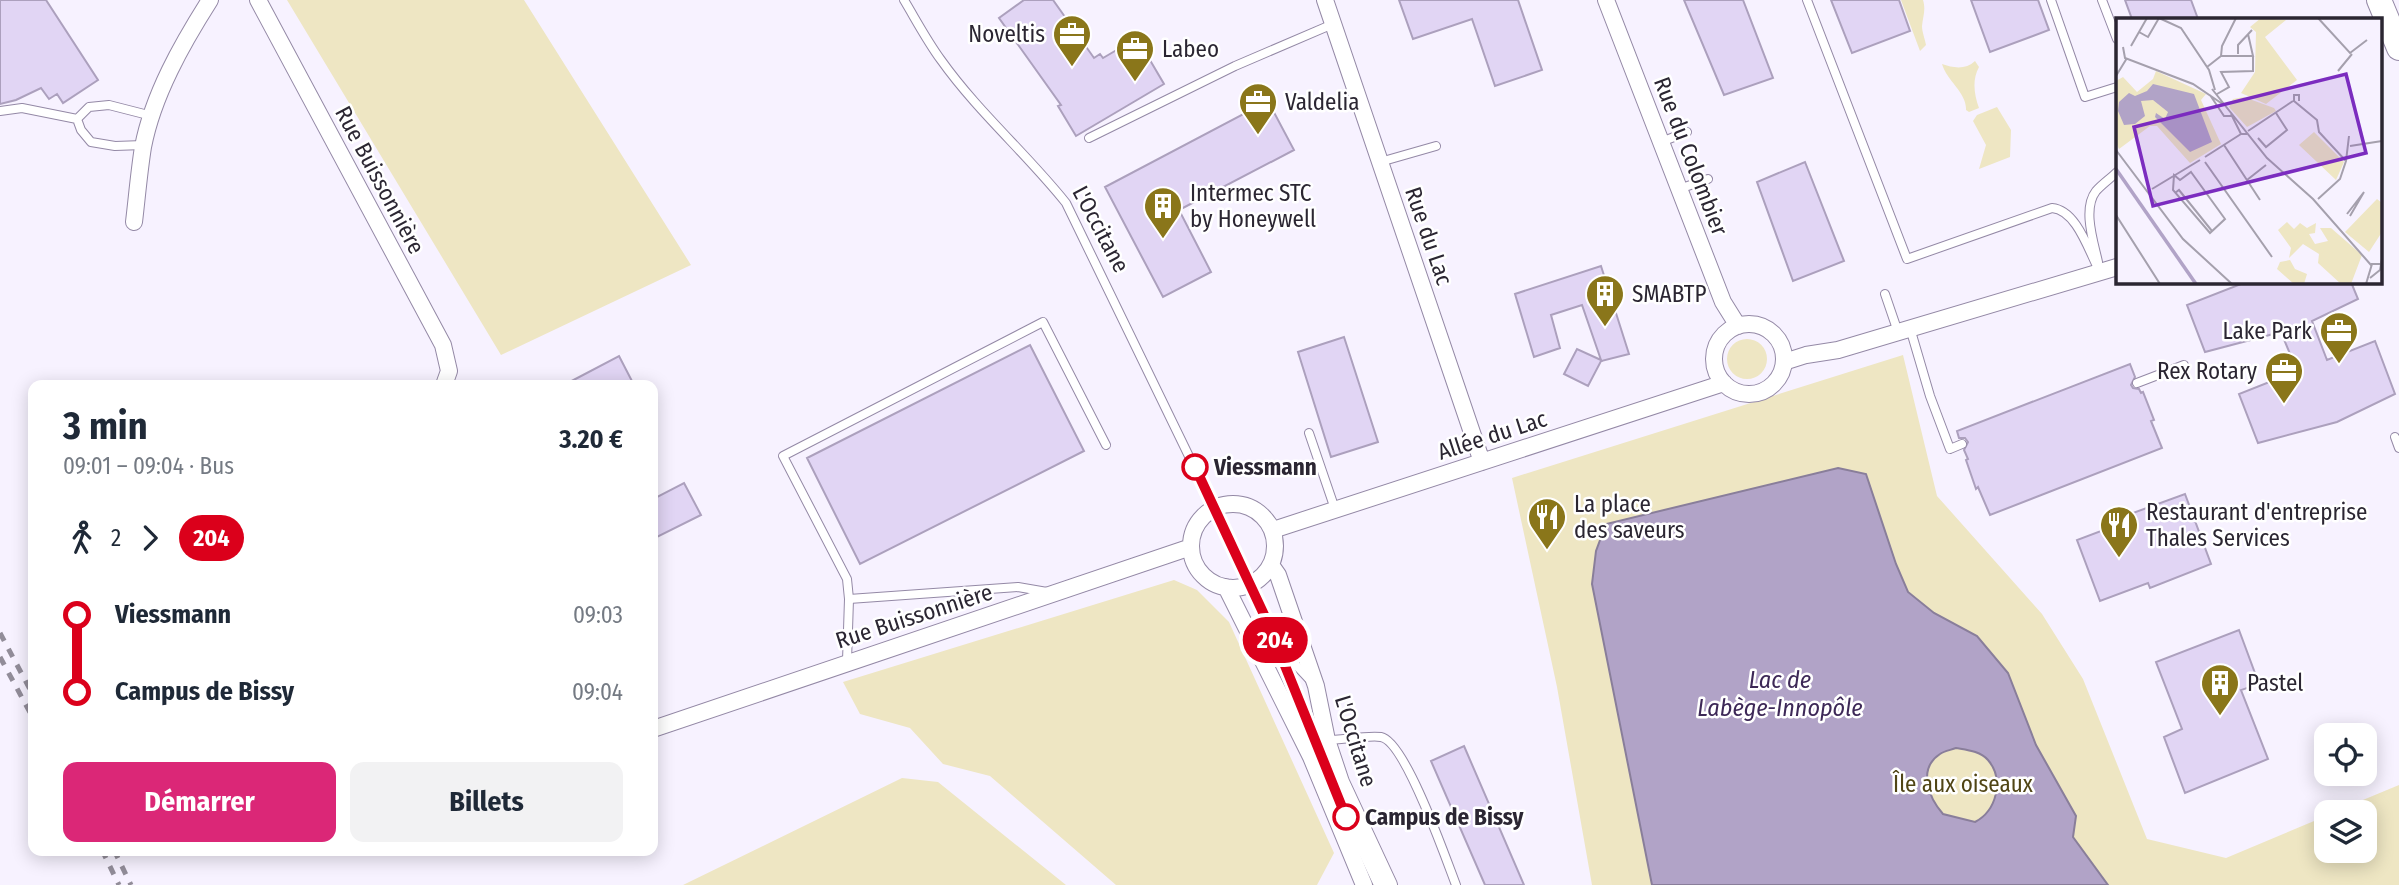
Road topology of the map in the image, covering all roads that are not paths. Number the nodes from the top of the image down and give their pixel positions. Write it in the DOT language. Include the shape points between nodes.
graph roads {
  1 [pos="210,0"];
  2 [pos="258,0"];
  3 [pos="904,0"];
  4 [pos="1325,0"];
  5 [pos="1606,0"];
  6 [pos="1807,0"];
  7 [pos="2051,0"];
  8 [pos="2102,0"];
  9 [pos="2379,0"];
  10 [pos="1333,24"];
  11 [pos="2116,36"];
  12 [pos="2399,47"];
  13 [pos="2116,87"];
  14 [pos="0,111"];
  15 [pos="152,116"];
  16 [pos="77,118"];
  17 [pos="1687,132"];
  18 [pos="1089,138"];
  19 [pos="1661,142"];
  20 [pos="143,145"];
  21 [pos="1436,146"];
  22 [pos="1380,162"];
  23 [pos="2116,173"];
  24 [pos="1708,179"];
  25 [pos="1679,190"];
  26 [pos="134,222"];
  27 [pos="2116,267"];
  28 [pos="2100,272"];
  29 [pos="1885,294"];
  30 [pos="1738,326"];
  31 [pos="1904,330"];
  32 [pos="1784,362"];
  33 [pos="2184,365"];
  34 [pos="446,380"];
  35 [pos="1724,383"];
  36 [pos="2137,383"];
  37 [pos="1309,433"];
  38 [pos="2395,437"];
  39 [pos="1962,444"];
  40 [pos="1106,445"];
  41 [pos="2399,448"];
  42 [pos="1482,462"];
  43 [pos="1214,509"];
  44 [pos="1335,509"];
  45 [pos="1273,530"];
  46 [pos="1191,547"];
  47 [pos="1271,565"];
  48 [pos="1251,584"];
  49 [pos="1226,587"];
  50 [pos="1054,593"];
  51 [pos="849,599"];
  52 [pos="1275,639"];
  53 [pos="847,662"];
  54 [pos="1316,685"];
  55 [pos="658,727"];
  56 [pos="1327,740"];
  57 [pos="1371,848"];
  58 [pos="1364,885"];
  59 [pos="1378,885"];
  60 [pos="1389,885"];
  61 [pos="1456,885"];
  1 -- 15 [label="street" via="165,80"];
  2 -- 34 [label="street, Rue Buissonnière" via="443,345 449,371"];
  3 -- 43 [label="lane, L'Occitane" via="941,61 1066,203"];
  4 -- 10 [label="street, Rue du Lac"];
  5 -- 19 [label="street, Rue du Colombier"];
  6 -- 28 [label="lane" via="1907,260 2052,208 2074,220"];
  7 -- 13 [label="lane" via="2085,97"];
  8 -- 11 [label="lane"];
  9 -- 12 [label="main road"];
  10 -- 18 [label="lane"];
  10 -- 22 [label="street, Rue du Lac"];
  14 -- 16 [label="lane" via="22,108"];
  15 -- 16 [label="lane" via="109,105 89,107"];
  15 -- 20 [label="street"];
  16 -- 20 [label="lane" via="91,142"];
  17 -- 19 [label="lane"];
  19 -- 25 [label="street, Rue du Colombier"];
  20 -- 26 [label="street"];
  21 -- 22 [label="lane"];
  22 -- 42 [label="street, Rue du Lac"];
  23 -- 28 [label="lane" via="2096,191 2091,203"];
  24 -- 25 [label="lane"];
  25 -- 30 [label="street, Rue du Colombier" via="1723,302"];
  27 -- 28 [label="street"];
  28 -- 31 [label="street"];
  29 -- 31 [label="lane"];
  30 -- 32 [label="street" via="1761,326 1771,332"];
  30 -- 35 [label="street" via="1728,331 1715,350 1717,374"];
  31 -- 32 [label="street"];
  31 -- 39 [label="lane" via="1950,449"];
  32 -- 35 [label="street" via="1775,382 1755,393 1733,390"];
  33 -- 36 [label="lane"];
  35 -- 42 [label="street, Allée du Lac"];
  37 -- 44 [label="lane"];
  38 -- 41 [label="lane"];
  40 -- 51 [label="lane" via="1043,322 783,456 847,579"];
  42 -- 44 [label="street, Allée du Lac"];
  43 -- 45 [label="street" via="1241,504 1255,509"];
  43 -- 46 [label="street" via="1197,525"];
  43 -- 48 [label="lane, L'Occitane"];
  44 -- 45 [label="street, Allée du Lac"];
  45 -- 47 [label="street"];
  46 -- 49 [label="street" via="1202,573"];
  46 -- 50 [label="street, Rue Buissonnière"];
  47 -- 48 [label="street"];
  47 -- 54 [label="street, L'Occitane"];
  48 -- 49 [label="street"];
  48 -- 52 [label="lane, L'Occitane"];
  49 -- 58 [label="street" via="1311,757"];
  50 -- 51 [label="lane" via="1018,587"];
  50 -- 53 [label="street, Rue Buissonnière"];
  51 -- 53 [label="lane"];
  52 -- 54 [label="lane"];
  52 -- 59 [label="lane"];
  53 -- 55 [label="street, Rue Buissonnière"];
  54 -- 56 [label="street, L'Occitane"];
  56 -- 57 [label="street, L'Occitane"];
  56 -- 61 [label="lane" via="1381,737 1391,741 1407,765"];
  57 -- 59 [label="lane"];
  57 -- 60 [label="street, L'Occitane"];
}
